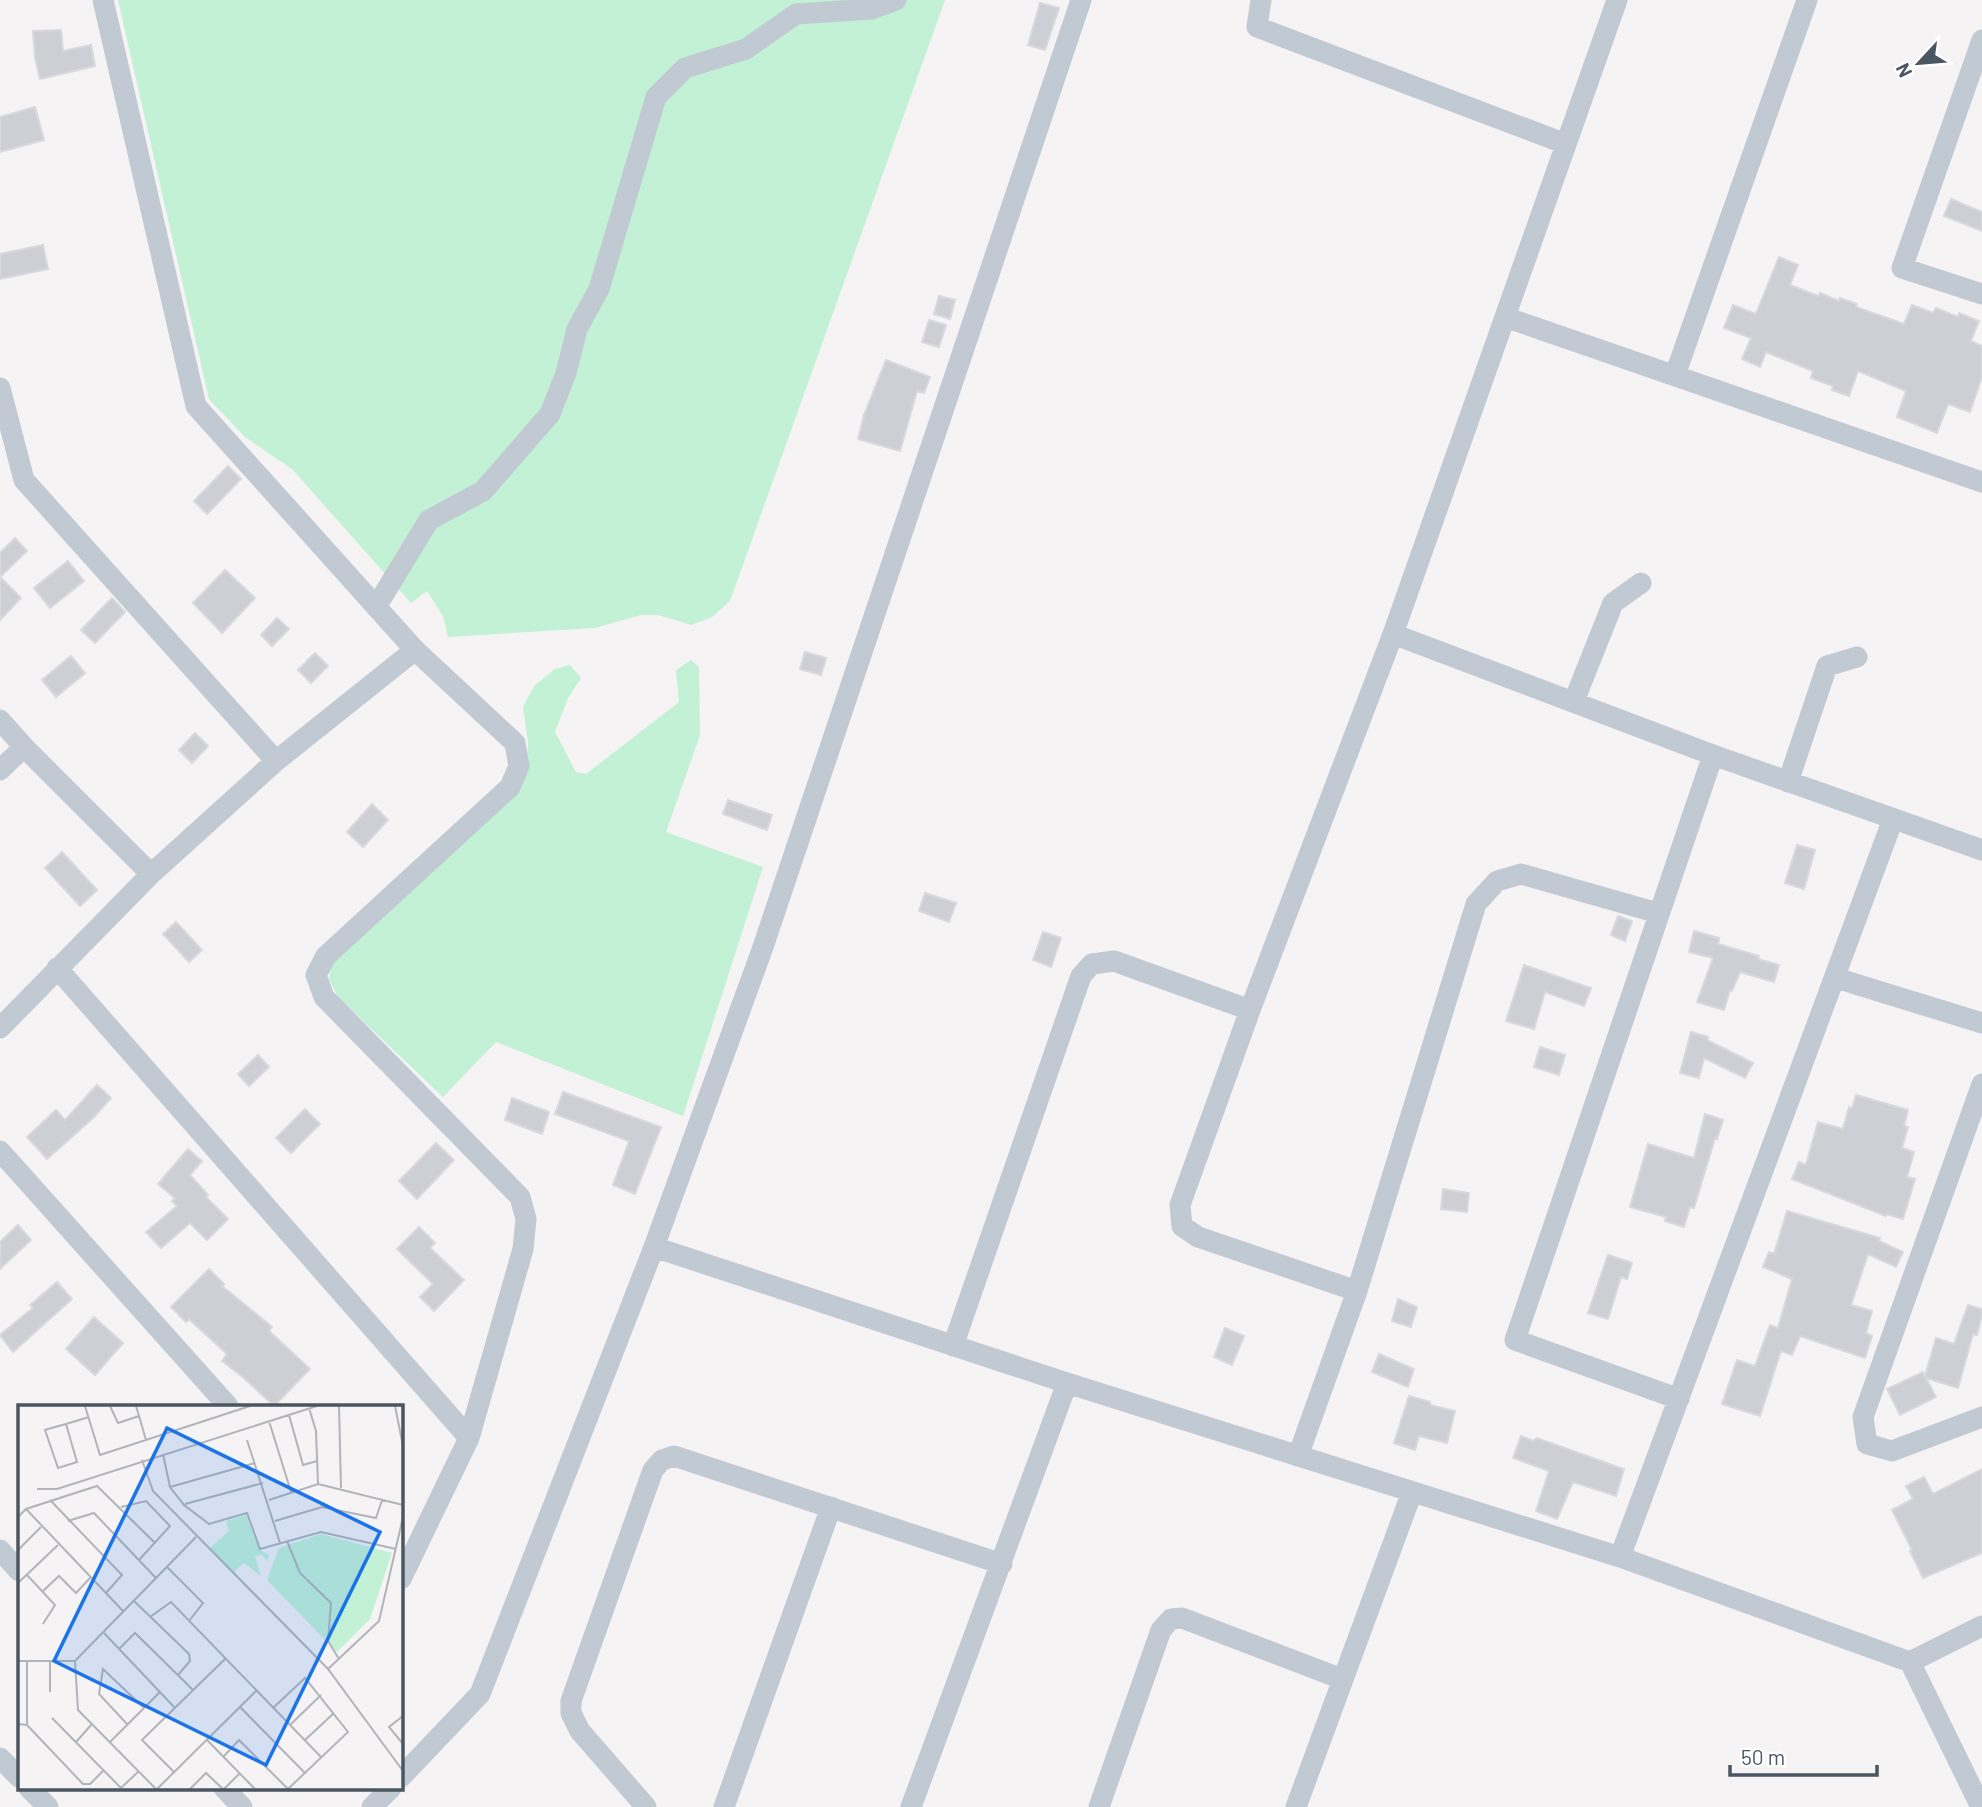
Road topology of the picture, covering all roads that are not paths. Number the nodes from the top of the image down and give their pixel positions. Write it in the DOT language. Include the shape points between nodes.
graph roads {
  1 [pos="103,0"];
  2 [pos="896,0"];
  3 [pos="1081,0"];
  4 [pos="1261,0"];
  5 [pos="1617,0"];
  6 [pos="1807,0"];
  7 [pos="1982,40"];
  8 [pos="1566,144"];
  9 [pos="1982,294"];
  10 [pos="1505,317"];
  11 [pos="1675,375"];
  12 [pos="0,388"];
  13 [pos="1982,482"];
  14 [pos="1641,583"];
  15 [pos="376,607"];
  16 [pos="1393,634"];
  17 [pos="415,650"];
  18 [pos="1857,657"];
  19 [pos="1574,701"];
  20 [pos="0,720"];
  21 [pos="24,747"];
  22 [pos="1713,755"];
  23 [pos="276,761"];
  24 [pos="0,770"];
  25 [pos="1788,782"];
  26 [pos="1893,819"];
  27 [pos="1982,850"];
  28 [pos="150,874"];
  29 [pos="1658,913"];
  30 [pos="57,968"];
  31 [pos="1836,978"];
  32 [pos="1250,1010"];
  33 [pos="1982,1023"];
  34 [pos="0,1028"];
  35 [pos="1982,1084"];
  36 [pos="0,1151"];
  37 [pos="654,1247"];
  38 [pos="1357,1291"];
  39 [pos="953,1346"];
  40 [pos="1067,1383"];
  41 [pos="1679,1399"];
  42 [pos="227,1405"];
  43 [pos="1982,1417"];
  44 [pos="469,1438"];
  45 [pos="1298,1456"];
  46 [pos="1412,1492"];
  47 [pos="831,1507"];
  48 [pos="0,1550"];
  49 [pos="1620,1557"];
  50 [pos="1002,1564"];
  51 [pos="18,1569"];
  52 [pos="402,1576"];
  53 [pos="1982,1626"];
  54 [pos="1910,1662"];
  55 [pos="1342,1679"];
  56 [pos="0,1758"];
  57 [pos="18,1776"];
  58 [pos="402,1776"];
  59 [pos="31,1790"];
  60 [pos="226,1790"];
  61 [pos="389,1790"];
  62 [pos="48,1807"];
  63 [pos="242,1807"];
  64 [pos="372,1807"];
  65 [pos="646,1807"];
  66 [pos="724,1807"];
  67 [pos="911,1807"];
  68 [pos="1099,1807"];
  69 [pos="1296,1807"];
  70 [pos="1981,1807"];
  1 -- 15 [label="street" via="196,406"];
  2 -- 15 [label="street" via="870,9 796,14 746,49 685,68 656,97 599,289 576,329 550,414 483,491 429,520"];
  3 -- 37 [label="street" via="763,947"];
  4 -- 8 [label="street" via="1257,27"];
  5 -- 8 [label="street"];
  6 -- 11 [label="street"];
  7 -- 9 [label="street" via="1902,268"];
  8 -- 10 [label="street"];
  10 -- 11 [label="street"];
  10 -- 16 [label="street"];
  11 -- 13 [label="street"];
  12 -- 23 [label="street" via="24,480"];
  14 -- 19 [label="street" via="1613,603"];
  15 -- 17 [label="street"];
  16 -- 19 [label="street"];
  16 -- 32 [label="street"];
  17 -- 23 [label="street"];
  17 -- 44 [label="street" via="515,743 519,766 510,787 326,956 316,975 324,998 520,1197 526,1219 523,1249"];
  18 -- 25 [label="street" via="1827,666"];
  19 -- 22 [label="street"];
  20 -- 21 [label="street"];
  21 -- 24 [label="street"];
  21 -- 28 [label="street"];
  22 -- 25 [label="street"];
  22 -- 29 [label="street"];
  23 -- 28 [label="street"];
  25 -- 26 [label="street"];
  26 -- 27 [label="street"];
  26 -- 31 [label="street"];
  28 -- 30 [label="street"];
  29 -- 38 [label="street" via="1521,874 1497,881 1476,904"];
  29 -- 41 [label="street" via="1515,1340"];
  30 -- 34 [label="street"];
  30 -- 44 [label="street"];
  31 -- 33 [label="street"];
  31 -- 41 [label="street"];
  32 -- 38 [label="street" via="1180,1205 1182,1226 1198,1237"];
  32 -- 39 [label="street" via="1114,961 1092,964 1081,976"];
  35 -- 43 [label="street" via="1863,1417 1867,1444 1892,1451"];
  36 -- 42 [label="street"];
  37 -- 39 [label="street"];
  37 -- 58 [label="street" via="480,1694"];
  38 -- 45 [label="street"];
  39 -- 40 [label="street"];
  40 -- 45 [label="street"];
  40 -- 50 [label="street"];
  41 -- 49 [label="street"];
  44 -- 52 [label="street"];
  45 -- 46 [label="street"];
  46 -- 49 [label="street"];
  46 -- 55 [label="street"];
  47 -- 50 [label="street"];
  47 -- 65 [label="street" via="674,1456 653,1470 571,1701 580,1731"];
  47 -- 66 [label="street"];
  48 -- 51 [label="street"];
  49 -- 54 [label="street"];
  50 -- 67 [label="street"];
  53 -- 54 [label="street"];
  54 -- 70 [label="street"];
  55 -- 68 [label="street" via="1182,1618 1171,1619 1161,1630"];
  55 -- 69 [label="street"];
  56 -- 57 [label="street"];
  59 -- 62 [label="street"];
  60 -- 63 [label="street"];
  61 -- 64 [label="street"];
}
